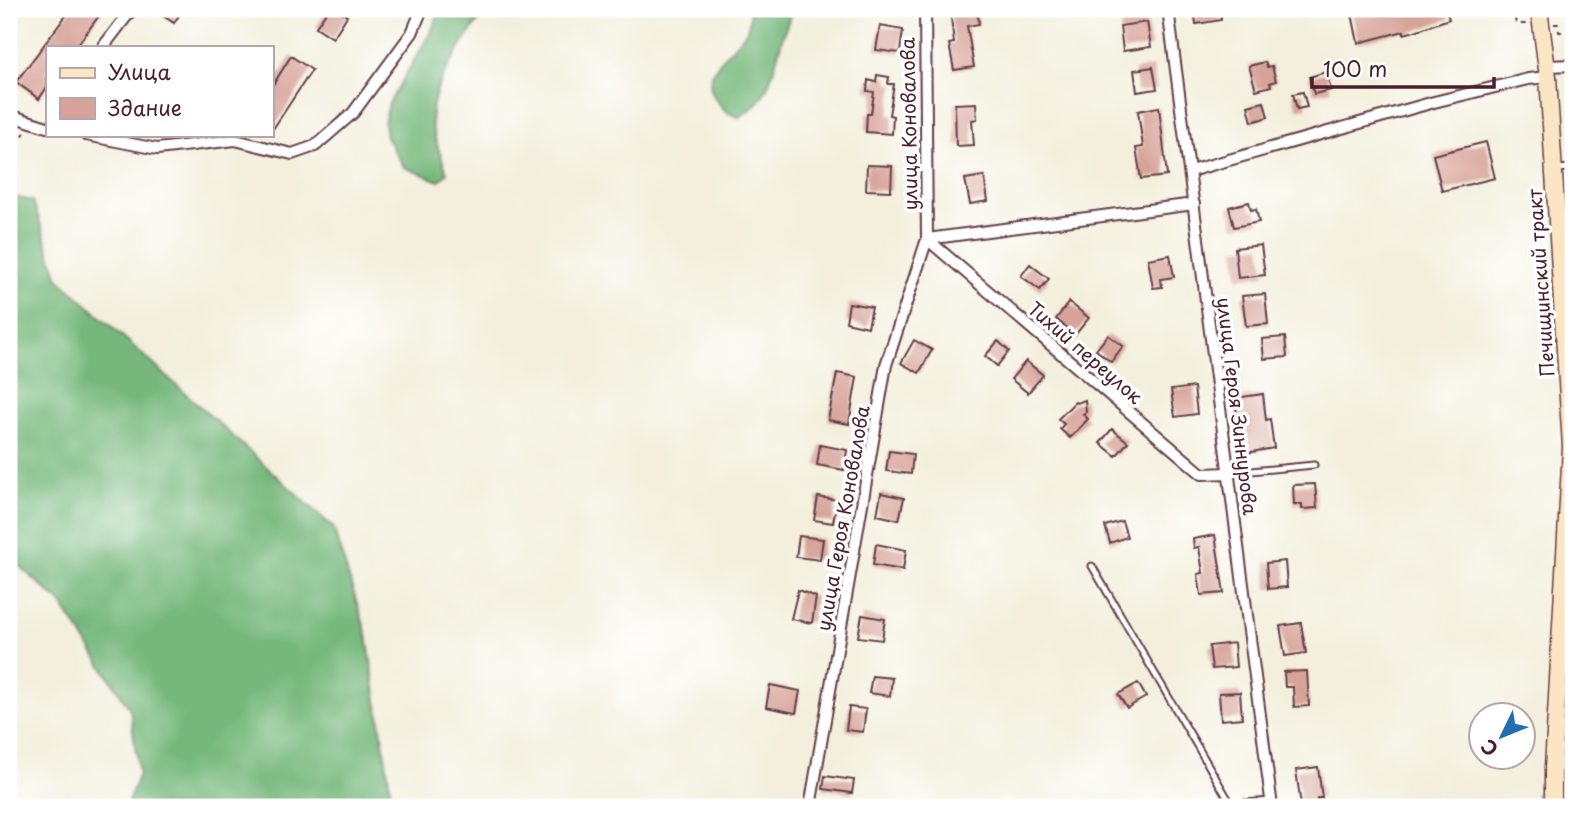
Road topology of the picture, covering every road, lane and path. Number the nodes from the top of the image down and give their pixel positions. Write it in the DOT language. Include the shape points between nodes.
graph roads {
  1 [pos="132,9"];
  2 [pos="422,9"];
  3 [pos="925,9"];
  4 [pos="1168,9"];
  5 [pos="1539,9"];
  6 [pos="104,46"];
  7 [pos="1573,65"];
  8 [pos="1547,72"];
  9 [pos="9,115"];
  10 [pos="43,125"];
  11 [pos="91,136"];
  12 [pos="9,150"];
  13 [pos="1573,168"];
  14 [pos="1554,169"];
  15 [pos="1190,171"];
  16 [pos="1194,204"];
  17 [pos="927,239"];
  18 [pos="1567,295"];
  19 [pos="1314,466"];
  20 [pos="1229,472"];
  21 [pos="1091,566"];
  22 [pos="1272,804"];
  23 [pos="810,807"];
  24 [pos="1552,807"];
  1 -- 6 [label="street"];
  2 -- 11 [label="street" via="412,33 353,113 315,146 292,154 235,140 157,149"];
  3 -- 17 [label="street, улица Коновалова"];
  4 -- 15 [label="street, улица Героя Зиннурова"];
  5 -- 8 [label="street, Печищинский тракт"];
  7 -- 8 [label="street"];
  8 -- 14 [label="street, Печищинский тракт"];
  8 -- 15 [label="street"];
  9 -- 10 [label="street"];
  10 -- 12 [label="path"];
  13 -- 14 [label="lane"];
  14 -- 18 [label="street, Печищинский тракт"];
  15 -- 16 [label="street, улица Героя Зиннурова"];
  16 -- 17 [label="street"];
  16 -- 20 [label="street, улица Героя Зиннурова"];
  17 -- 20 [label="street, Тихий переулок" via="1202,474"];
  17 -- 23 [label="street, улица Героя Коновалова" via="886,365"];
  18 -- 24 [label="street, Печищинский тракт" via="1571,447"];
  19 -- 20 [label="lane"];
  20 -- 22 [label="street, улица Героя Зиннурова"];
  21 -- 22 [label="lane" via="1231,804"];
}
